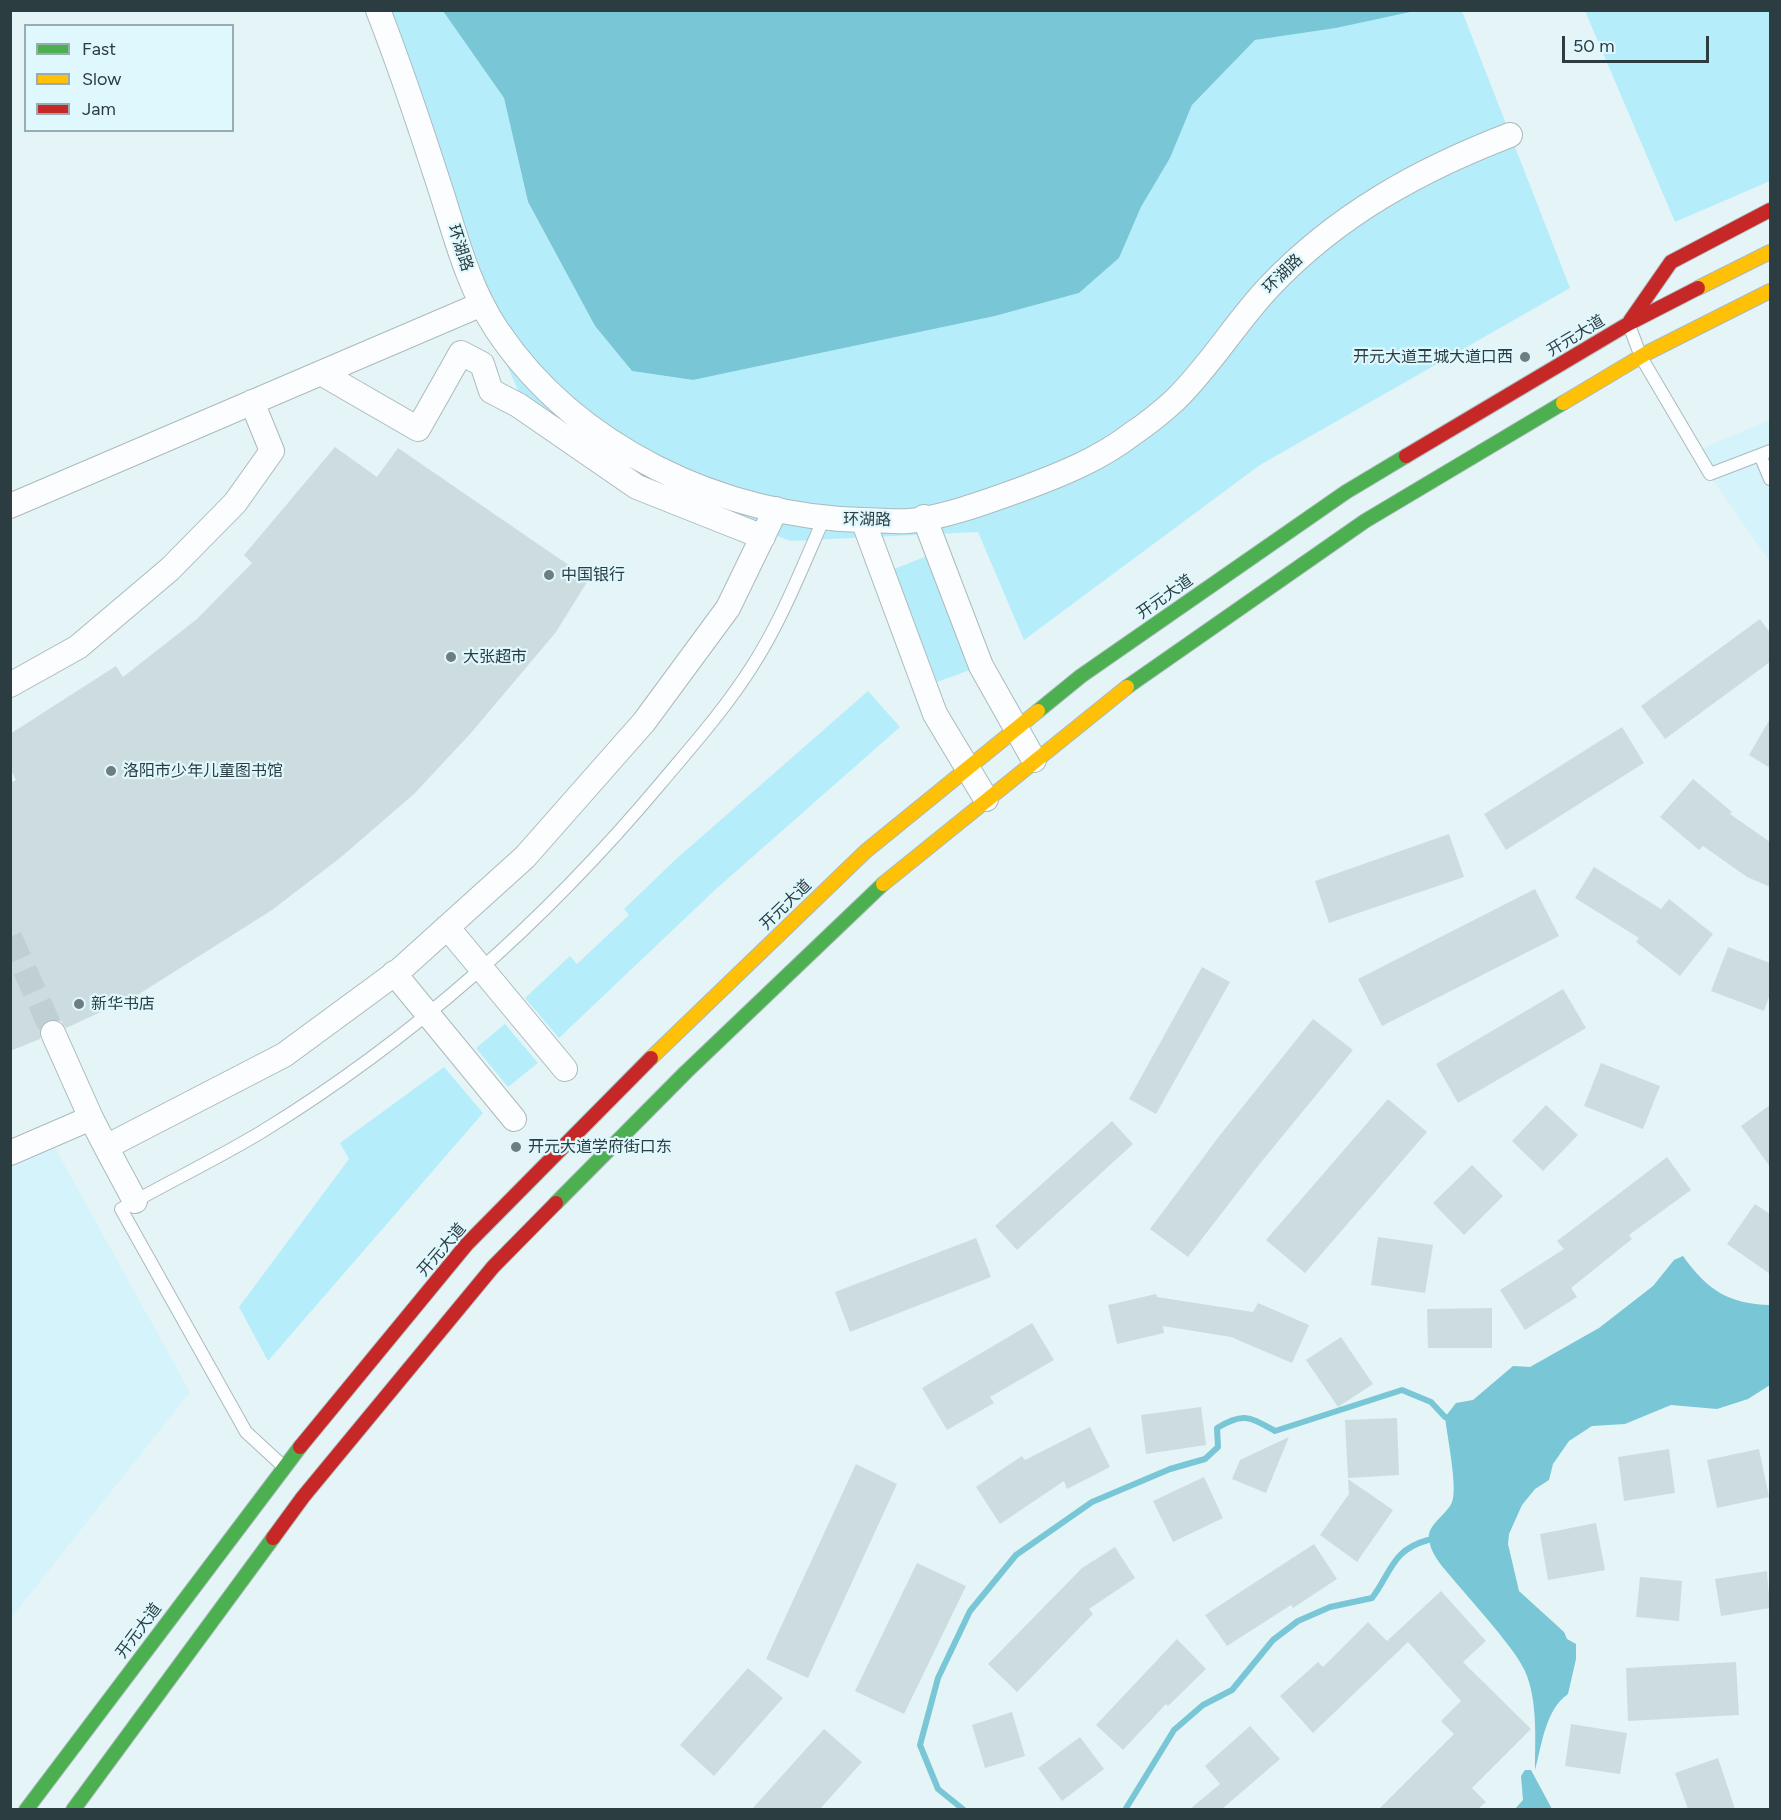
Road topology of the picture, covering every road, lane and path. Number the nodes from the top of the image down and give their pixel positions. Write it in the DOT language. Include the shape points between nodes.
graph roads {
  1 [pos="378,10"];
  2 [pos="1510,135"];
  3 [pos="1770,210"];
  4 [pos="1770,252"];
  5 [pos="1770,291"];
  6 [pos="482,304"];
  7 [pos="1628,324"];
  8 [pos="1641,357"];
  9 [pos="321,373"];
  10 [pos="252,402"];
  11 [pos="1765,453"];
  12 [pos="1770,479"];
  13 [pos="10,506"];
  14 [pos="776,509"];
  15 [pos="924,517"];
  16 [pos="824,518"];
  17 [pos="863,520"];
  18 [pos="762,537"];
  19 [pos="10,685"];
  20 [pos="1016,729"];
  21 [pos="1034,760"];
  22 [pos="968,769"];
  23 [pos="986,799"];
  24 [pos="447,927"];
  25 [pos="481,969"];
  26 [pos="394,973"];
  27 [pos="428,1014"];
  28 [pos="53,1033"];
  29 [pos="565,1069"];
  30 [pos="91,1118"];
  31 [pos="514,1119"];
  32 [pos="106,1147"];
  33 [pos="10,1153"];
  34 [pos="135,1201"];
  35 [pos="283,1466"];
  36 [pos="26,1809"];
  37 [pos="73,1809"];
  1 -- 6 [label="street, 环湖路" via="465,268"];
  2 -- 15 [label="street, 环湖路" via="1395,186 1335,226 1265,291 1175,400 1129,437 1066,473 990,501"];
  3 -- 7 [label="main road" via="1671,262"];
  4 -- 7 [label="main road, 开元大道"];
  5 -- 8 [label="main road"];
  6 -- 9 [label="street"];
  6 -- 14 [label="street, 环湖路" via="530,374 579,420 681,480 734,500"];
  7 -- 8 [label="lane"];
  7 -- 20 [label="main road, 开元大道" via="1346,492 1081,676"];
  8 -- 11 [label="lane" via="1710,474"];
  8 -- 21 [label="main road" via="1365,522 1102,704"];
  9 -- 10 [label="street"];
  9 -- 18 [label="street" via="418,429 460,353 482,364 491,392 518,405 637,487"];
  10 -- 13 [label="street"];
  10 -- 19 [label="street" via="272,451 235,503 170,569 78,647"];
  11 -- 12 [label="lane"];
  14 -- 16 [label="street, 环湖路"];
  14 -- 18 [label="street"];
  15 -- 17 [label="street, 环湖路" via="910,521"];
  15 -- 20 [label="street" via="981,666"];
  16 -- 17 [label="street, 环湖路"];
  16 -- 25 [label="lane" via="790,596 752,667 718,713 628,822 550,905"];
  17 -- 22 [label="street" via="935,714"];
  18 -- 24 [label="street" via="728,608 644,722 525,857"];
  20 -- 21 [label="street"];
  20 -- 22 [label="main road, 开元大道"];
  21 -- 23 [label="main road"];
  22 -- 23 [label="street"];
  22 -- 35 [label="main road, 开元大道" via="857,859 662,1047 467,1244"];
  23 -- 37 [label="main road" via="889,878 686,1072 493,1267 303,1497"];
  24 -- 25 [label="street"];
  24 -- 26 [label="street"];
  25 -- 27 [label="lane"];
  25 -- 29 [label="street"];
  26 -- 27 [label="street"];
  26 -- 32 [label="street" via="284,1055"];
  27 -- 31 [label="street"];
  27 -- 34 [label="lane" via="263,1131"];
  28 -- 30 [label="street"];
  30 -- 32 [label="street"];
  30 -- 33 [label="street"];
  32 -- 34 [label="street"];
  34 -- 35 [label="lane" via="121,1209 246,1432"];
  35 -- 36 [label="main road, 开元大道"];
}
